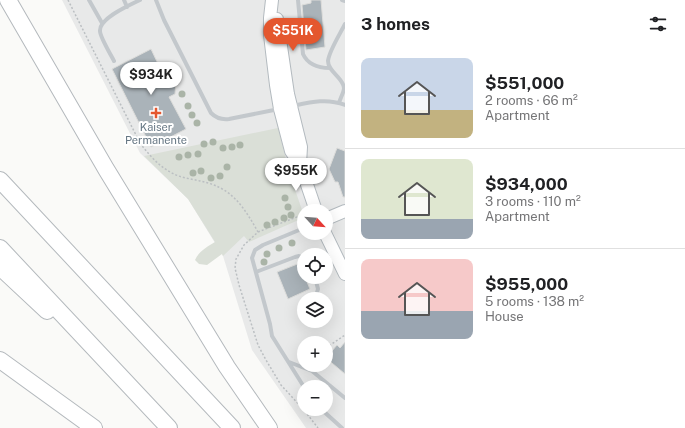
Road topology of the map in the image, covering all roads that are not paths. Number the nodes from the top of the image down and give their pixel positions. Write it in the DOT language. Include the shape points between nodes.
graph roads {
  1 [pos="8,0"];
  2 [pos="89,0"];
  3 [pos="124,0"];
  4 [pos="140,0"];
  5 [pos="156,0"];
  6 [pos="342,0"];
  7 [pos="298,1"];
  8 [pos="345,1"];
  9 [pos="272,2"];
  10 [pos="128,7"];
  11 [pos="102,23"];
  12 [pos="345,24"];
  13 [pos="114,61"];
  14 [pos="330,68"];
  15 [pos="339,103"];
  16 [pos="345,105"];
  17 [pos="285,108"];
  18 [pos="0,180"];
  19 [pos="314,204"];
  20 [pos="345,211"];
  21 [pos="333,216"];
  22 [pos="297,231"];
  23 [pos="329,240"];
  24 [pos="0,248"];
  25 [pos="297,256"];
  26 [pos="0,267"];
  27 [pos="256,272"];
  28 [pos="345,274"];
  29 [pos="0,360"];
  30 [pos="288,362"];
  31 [pos="117,373"];
  32 [pos="300,380"];
  33 [pos="345,398"];
  34 [pos="329,416"];
  35 [pos="94,428"];
  36 [pos="169,428"];
  37 [pos="232,428"];
  38 [pos="269,428"];
  39 [pos="342,428"];
  1 -- 38 [label="highway" via="106,169 227,367"];
  2 -- 11 [label="lane"];
  3 -- 10 [label="lane"];
  4 -- 10 [label="lane"];
  5 -- 17 [label="lane" via="211,113 222,120"];
  6 -- 8 [label="lane"];
  7 -- 14 [label="lane" via="302,54 310,63 321,68"];
  9 -- 17 [label="main road" via="270,40 276,85"];
  10 -- 11 [label="lane"];
  11 -- 13 [label="lane" via="99,32"];
  12 -- 14 [label="lane" via="330,55"];
  14 -- 15 [label="lane" via="344,89"];
  15 -- 16 [label="lane"];
  15 -- 17 [label="lane" via="317,101"];
  17 -- 19 [label="main road" via="301,147 300,164"];
  18 -- 37 [label="highway"];
  20 -- 21 [label="main road"];
  22 -- 27 [label="lane" via="263,244 255,250 252,258"];
  23 -- 28 [label="main road"];
  24 -- 31 [label="highway"];
  25 -- 27 [label="lane"];
  26 -- 31 [label="highway"];
  27 -- 30 [label="lane" via="272,336"];
  29 -- 35 [label="highway"];
  30 -- 32 [label="lane"];
  30 -- 33 [label="lane" via="312,371"];
  31 -- 36 [label="highway"];
  34 -- 39 [label="lane"];
}
